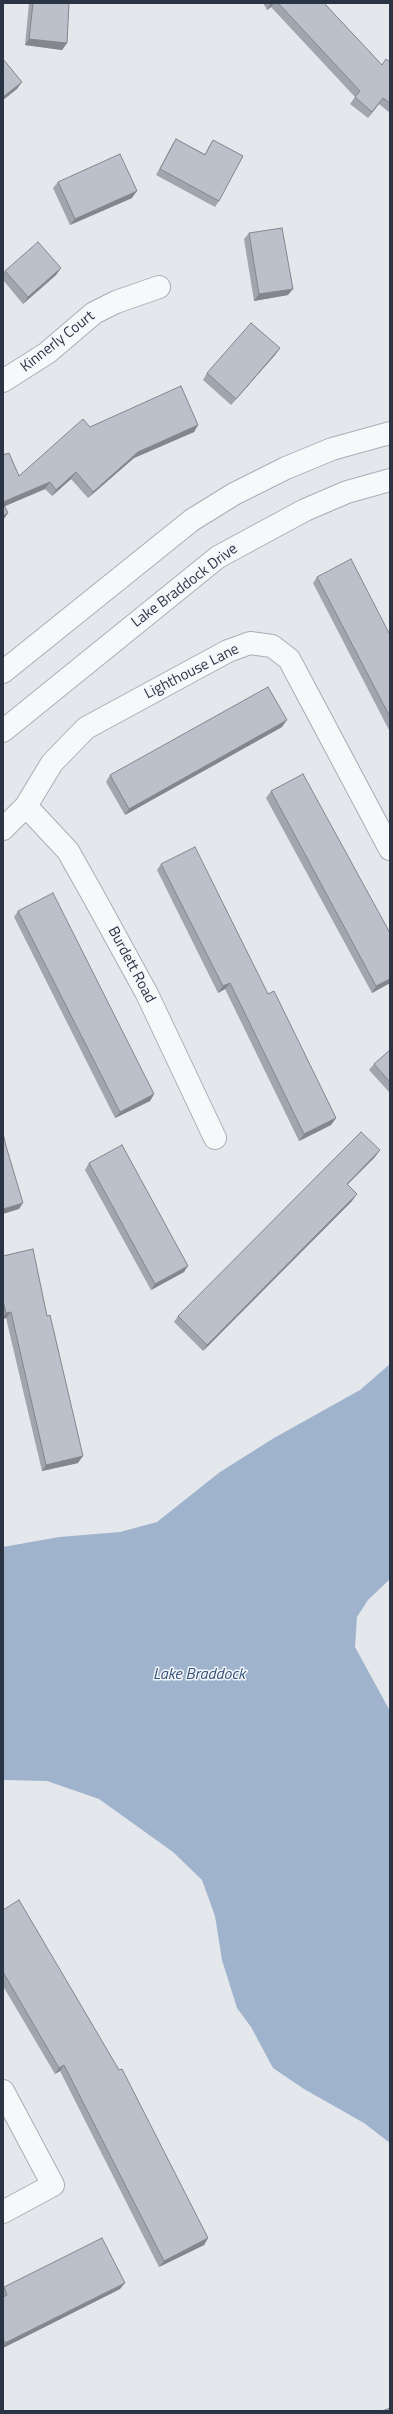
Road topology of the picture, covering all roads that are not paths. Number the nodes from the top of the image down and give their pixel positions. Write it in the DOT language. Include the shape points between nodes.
graph roads {
  1 [pos="159,287"];
  2 [pos="3,381"];
  3 [pos="390,433"];
  4 [pos="390,480"];
  5 [pos="3,672"];
  6 [pos="3,731"];
  7 [pos="26,806"];
  8 [pos="3,829"];
  9 [pos="390,849"];
  10 [pos="215,1138"];
  11 [pos="3,2091"];
  12 [pos="3,2212"];
  1 -- 2 [label="street, Kinnerly Court" via="116,302 94,313 47,353"];
  3 -- 5 [label="street" via="332,449 234,494 192,520"];
  4 -- 6 [label="street, Lake Braddock Drive" via="347,492 305,510 218,558"];
  7 -- 8 [label="street, Lighthouse Lane"];
  7 -- 9 [label="street, Lighthouse Lane" via="52,763 86,728 228,651 250,643 272,646 289,659"];
  7 -- 10 [label="street, Burdett Road" via="68,851 96,899 147,994"];
  11 -- 12 [label="street" via="53,2185"];
}
